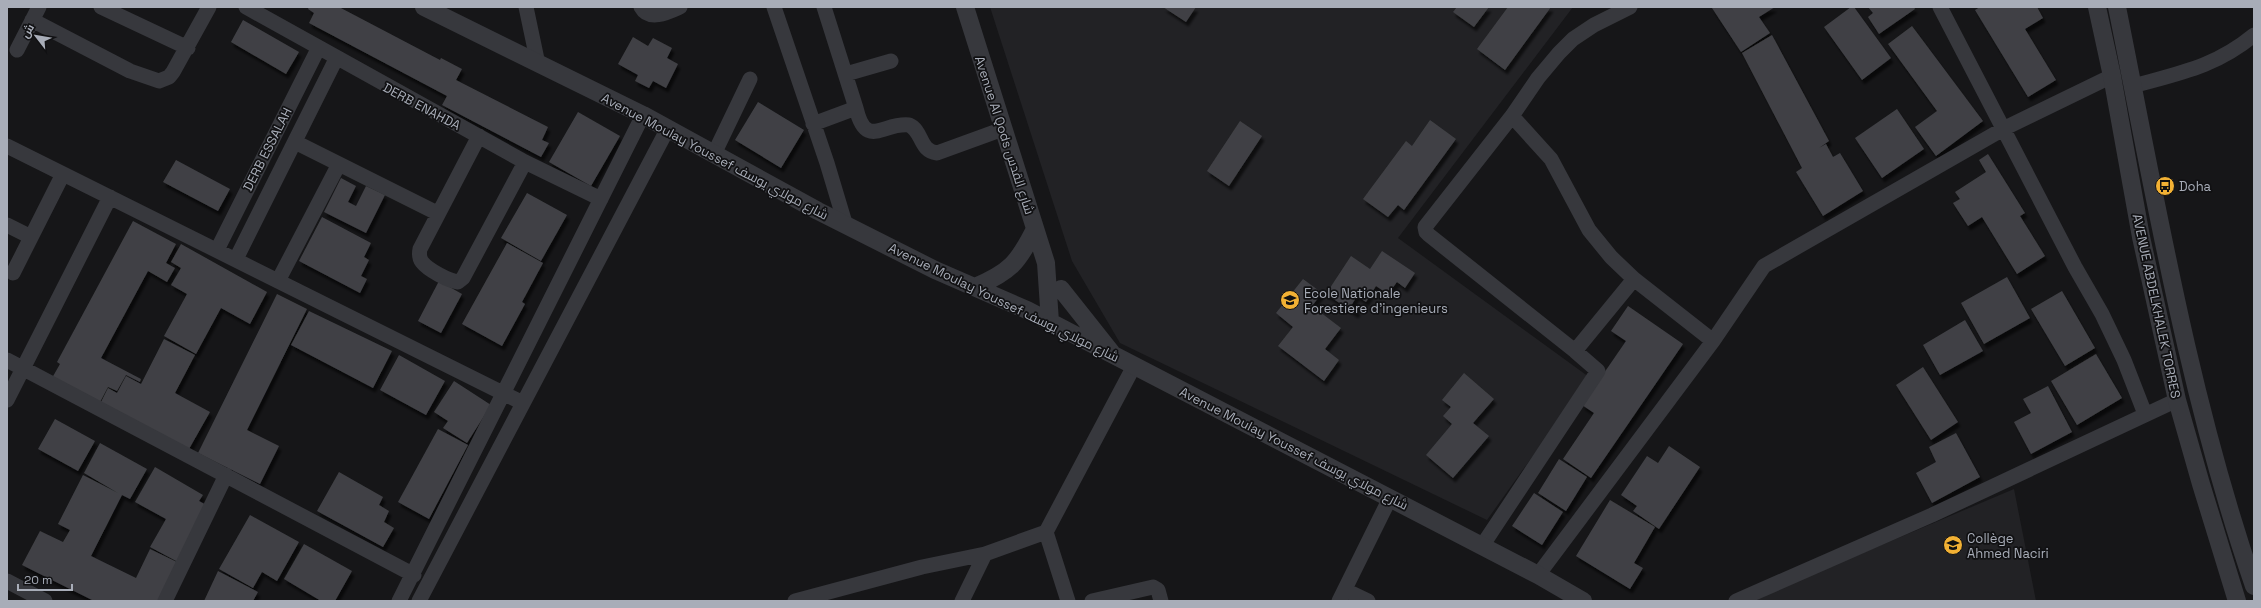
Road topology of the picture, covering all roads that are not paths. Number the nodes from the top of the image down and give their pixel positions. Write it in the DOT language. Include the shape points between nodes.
graph roads {
  1 [pos="101,7"];
  2 [pos="209,7"];
  3 [pos="246,7"];
  4 [pos="424,7"];
  5 [pos="526,7"];
  6 [pos="641,7"];
  7 [pos="680,7"];
  8 [pos="774,7"];
  9 [pos="965,7"];
  10 [pos="1630,7"];
  11 [pos="1940,7"];
  12 [pos="2097,7"];
  13 [pos="2117,7"];
  14 [pos="829,8"];
  15 [pos="36,13"];
  16 [pos="2254,35"];
  17 [pos="188,48"];
  18 [pos="318,49"];
  19 [pos="17,50"];
  20 [pos="336,59"];
  21 [pos="891,61"];
  22 [pos="538,64"];
  23 [pos="846,74"];
  24 [pos="2112,76"];
  25 [pos="750,80"];
  26 [pos="2133,86"];
  27 [pos="856,108"];
  28 [pos="642,115"];
  29 [pos="1512,116"];
  30 [pos="813,124"];
  31 [pos="2005,128"];
  32 [pos="1003,129"];
  33 [pos="668,130"];
  34 [pos="479,136"];
  35 [pos="295,142"];
  36 [pos="7,146"];
  37 [pos="714,154"];
  38 [pos="525,162"];
  39 [pos="339,164"];
  40 [pos="63,174"];
  41 [pos="110,197"];
  42 [pos="601,199"];
  43 [pos="437,213"];
  44 [pos="844,223"];
  45 [pos="7,225"];
  46 [pos="1035,230"];
  47 [pos="31,237"];
  48 [pos="217,250"];
  49 [pos="236,259"];
  50 [pos="1046,263"];
  51 [pos="13,273"];
  52 [pos="1634,279"];
  53 [pos="278,281"];
  54 [pos="975,287"];
  55 [pos="1061,289"];
  56 [pos="1050,322"];
  57 [pos="1076,335"];
  58 [pos="1713,341"];
  59 [pos="1575,351"];
  60 [pos="1114,356"];
  61 [pos="7,360"];
  62 [pos="1134,366"];
  63 [pos="23,368"];
  64 [pos="505,393"];
  65 [pos="7,400"];
  66 [pos="2177,400"];
  67 [pos="523,402"];
  68 [pos="2145,414"];
  69 [pos="226,475"];
  70 [pos="1390,498"];
  71 [pos="1046,532"];
  72 [pos="1482,546"];
  73 [pos="985,554"];
  74 [pos="414,575"];
  75 [pos="1538,575"];
  76 [pos="7,581"];
  77 [pos="2254,586"];
  78 [pos="1342,595"];
  79 [pos="45,601"];
  80 [pos="165,601"];
  81 [pos="399,601"];
  82 [pos="419,601"];
  83 [pos="795,601"];
  84 [pos="962,601"];
  85 [pos="1068,601"];
  86 [pos="1092,601"];
  87 [pos="1161,601"];
  88 [pos="1368,601"];
  89 [pos="1583,601"];
  90 [pos="1736,601"];
  91 [pos="2237,601"];
  1 -- 17 [label="street"];
  2 -- 17 [label="street"];
  3 -- 18 [label="street, DERB ENAHDA"];
  4 -- 22 [label="street, Avenue Moulay Youssef شارع مولاي يوسف"];
  5 -- 22 [label="street"];
  6 -- 7 [label="street" via="644,12 652,15 670,12"];
  8 -- 30 [label="street"];
  9 -- 32 [label="street, Avenue Al Qods شارع القدس"];
  10 -- 29 [label="street" via="1573,39 1538,78"];
  11 -- 31 [label="street"];
  12 -- 24 [label="street, AVENUE ABDELKHALEK TORRES"];
  13 -- 26 [label="street, AVENUE ABDELKHALEK TORRES"];
  14 -- 23 [label="street"];
  15 -- 17 [label="street" via="130,71 159,81 169,77"];
  15 -- 19 [label="street"];
  16 -- 26 [label="street" via="2238,49 2208,65"];
  18 -- 20 [label="street, DERB ENAHDA"];
  18 -- 48 [label="street, DERB ESSALAH"];
  20 -- 34 [label="street, DERB ENAHDA"];
  20 -- 35 [label="street, DERB ESSALAH"];
  21 -- 23 [label="street"];
  22 -- 28 [label="street, Avenue Moulay Youssef شارع مولاي يوسف"];
  23 -- 27 [label="street"];
  24 -- 31 [label="street"];
  24 -- 66 [label="street, AVENUE ABDELKHALEK TORRES" via="2141,237"];
  25 -- 37 [label="street"];
  26 -- 77 [label="street, AVENUE ABDELKHALEK TORRES" via="2172,284 2193,374"];
  27 -- 30 [label="street"];
  27 -- 32 [label="street" via="860,123 867,130 875,132 909,125 915,129 925,148 930,152 937,153"];
  28 -- 33 [label="street, Avenue Moulay Youssef شارع مولاي يوسف"];
  28 -- 42 [label="street"];
  29 -- 52 [label="street" via="1552,159 1589,230 1600,245"];
  29 -- 59 [label="street" via="1427,224 1426,232"];
  30 -- 44 [label="street"];
  31 -- 58 [label="street" via="1764,266"];
  31 -- 68 [label="street" via="2075,267 2102,314 2124,360"];
  32 -- 46 [label="street, Avenue Al Qods شارع القدس"];
  33 -- 37 [label="street, Avenue Moulay Youssef شارع مولاي يوسف"];
  33 -- 67 [label="street"];
  34 -- 38 [label="street, DERB ENAHDA"];
  34 -- 43 [label="street"];
  35 -- 39 [label="street"];
  35 -- 49 [label="street, DERB ESSALAH"];
  36 -- 40 [label="street"];
  37 -- 44 [label="street, Avenue Moulay Youssef شارع مولاي يوسف"];
  38 -- 42 [label="street, DERB ENAHDA"];
  38 -- 43 [label="street" via="476,254 458,282 452,281 421,261 420,249"];
  39 -- 43 [label="street"];
  39 -- 53 [label="street"];
  40 -- 41 [label="street"];
  40 -- 47 [label="street"];
  41 -- 48 [label="street"];
  41 -- 63 [label="street"];
  42 -- 64 [label="street"];
  44 -- 54 [label="street, Avenue Moulay Youssef شارع مولاي يوسف" via="935,270"];
  45 -- 47 [label="street"];
  46 -- 50 [label="street, Avenue Al Qods شارع القدس"];
  46 -- 54 [label="street" via="1025,249 1008,271"];
  47 -- 51 [label="street"];
  48 -- 49 [label="street"];
  49 -- 53 [label="street"];
  50 -- 55 [label="street, Avenue Al Qods شارع القدس"];
  50 -- 56 [label="street, Avenue Al Qods شارع القدس"];
  52 -- 58 [label="street"];
  52 -- 59 [label="street"];
  53 -- 64 [label="street"];
  54 -- 56 [label="street, Avenue Moulay Youssef شارع مولاي يوسف"];
  55 -- 57 [label="street, Avenue Al Qods شارع القدس"];
  55 -- 60 [label="street"];
  56 -- 57 [label="street, Avenue Moulay Youssef شارع مولاي يوسف"];
  57 -- 60 [label="street, Avenue Moulay Youssef شارع مولاي يوسف"];
  58 -- 75 [label="street"];
  59 -- 72 [label="street" via="1596,369 1596,376"];
  60 -- 62 [label="street, Avenue Moulay Youssef شارع مولاي يوسف"];
  61 -- 63 [label="street"];
  62 -- 70 [label="street, Avenue Moulay Youssef شارع مولاي يوسف"];
  62 -- 71 [label="street"];
  63 -- 65 [label="street"];
  63 -- 69 [label="street"];
  64 -- 67 [label="street"];
  64 -- 74 [label="street"];
  66 -- 68 [label="street"];
  66 -- 91 [label="street, AVENUE ABDELKHALEK TORRES"];
  67 -- 82 [label="street"];
  68 -- 90 [label="street" via="1932,515"];
  69 -- 74 [label="street"];
  69 -- 80 [label="street"];
  70 -- 72 [label="street, Avenue Moulay Youssef شارع مولاي يوسف"];
  70 -- 78 [label="street"];
  71 -- 73 [label="street"];
  71 -- 85 [label="street"];
  72 -- 75 [label="street, Avenue Moulay Youssef شارع مولاي يوسف"];
  73 -- 83 [label="street" via="922,567"];
  73 -- 84 [label="street"];
  74 -- 81 [label="street"];
  75 -- 89 [label="street, Avenue Moulay Youssef شارع مولاي يوسف"];
  76 -- 79 [label="street"];
  78 -- 88 [label="street"];
  86 -- 87 [label="street" via="1153,587 1158,590"];
}
